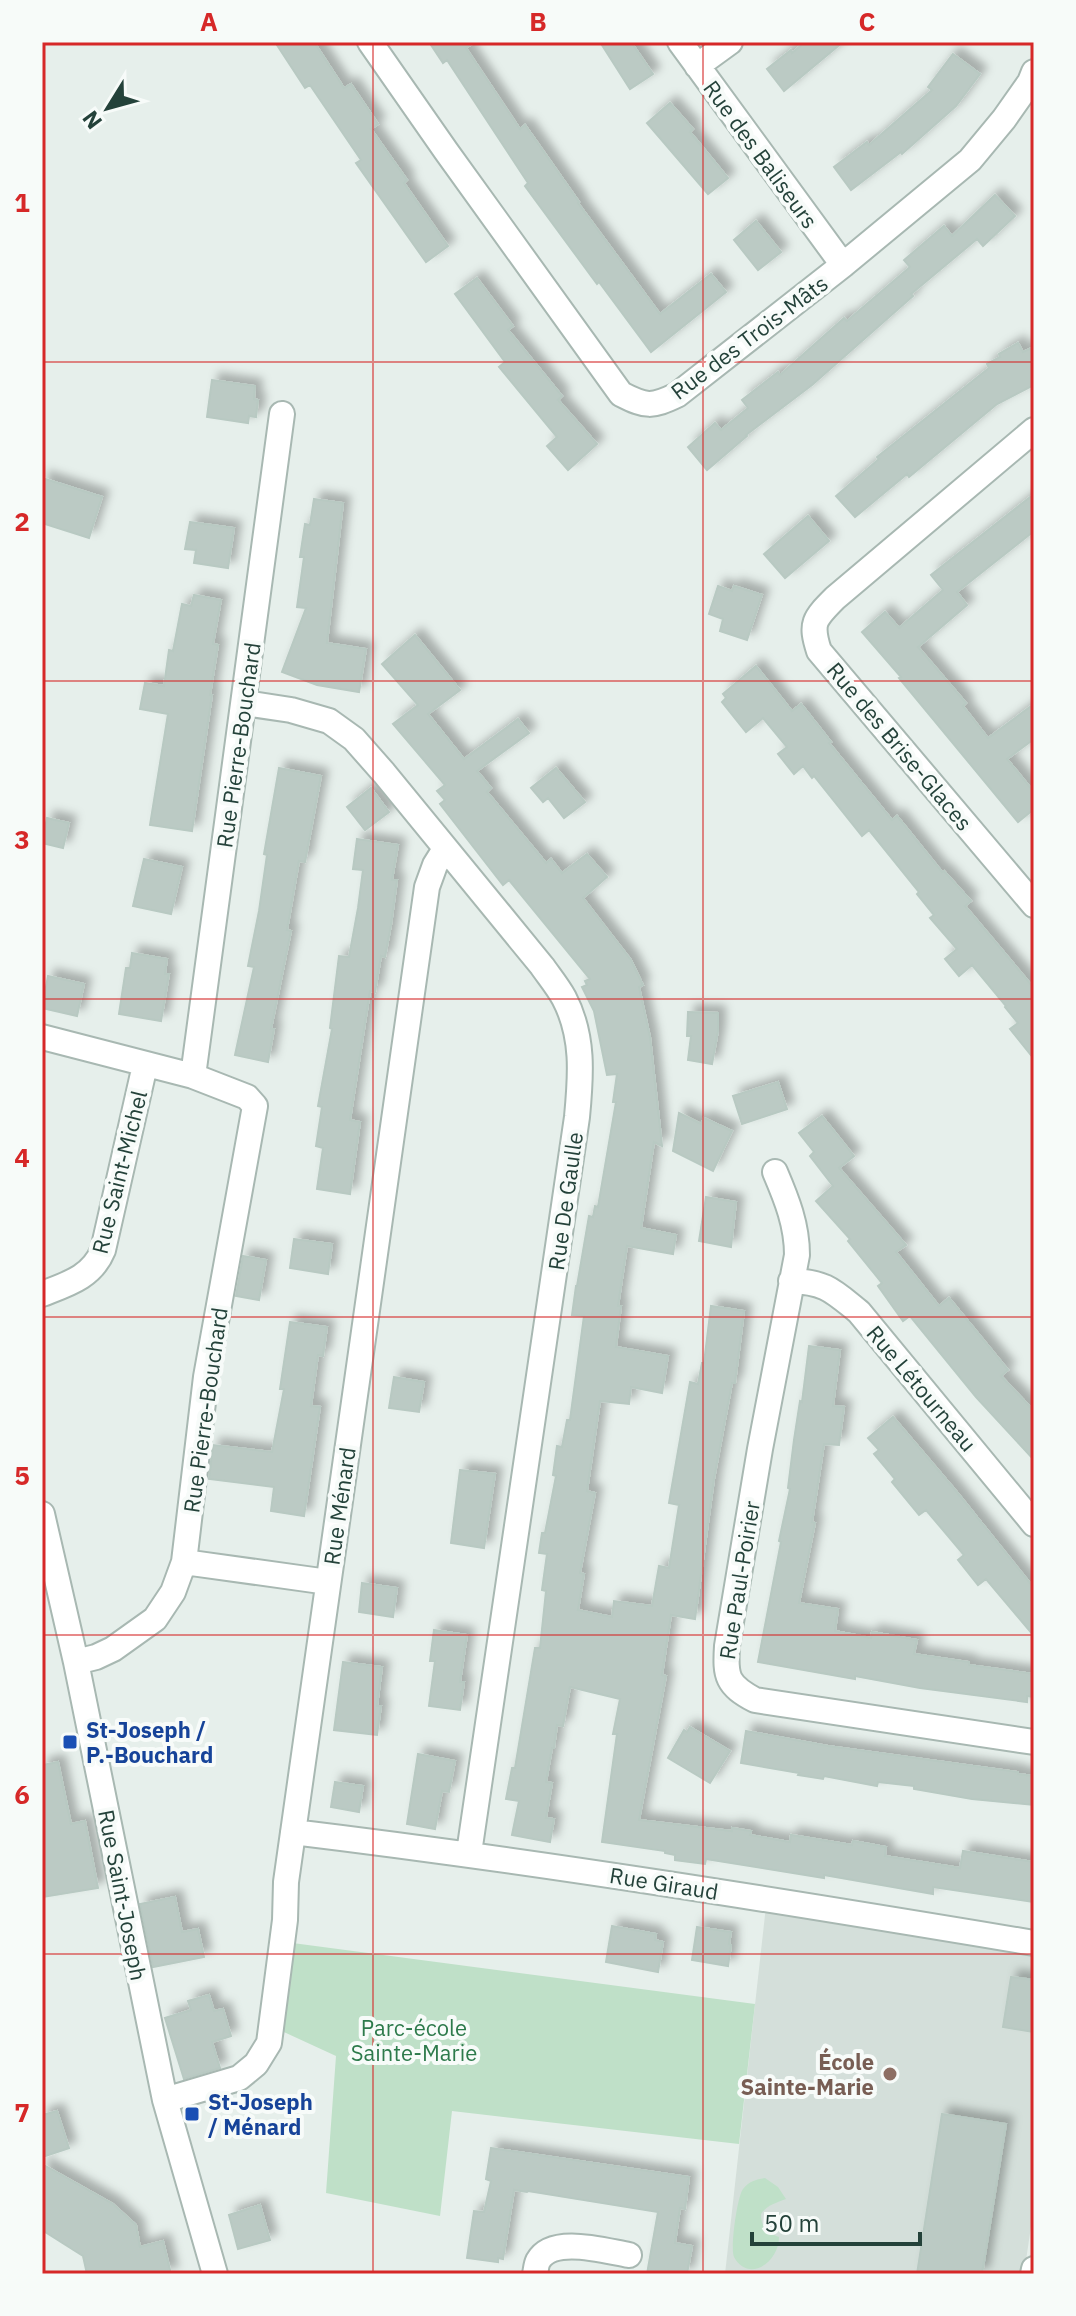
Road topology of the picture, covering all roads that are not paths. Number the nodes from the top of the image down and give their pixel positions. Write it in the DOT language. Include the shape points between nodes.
graph roads {
  1 [pos="370,42"];
  2 [pos="680,42"];
  3 [pos="730,42"];
  4 [pos="697,66"];
  5 [pos="1034,72"];
  6 [pos="843,265"];
  7 [pos="282,414"];
  8 [pos="1034,430"];
  9 [pos="244,703"];
  10 [pos="445,849"];
  11 [pos="1034,905"];
  12 [pos="42,1037"];
  13 [pos="145,1065"];
  14 [pos="193,1076"];
  15 [pos="255,1106"];
  16 [pos="775,1172"];
  17 [pos="791,1281"];
  18 [pos="42,1294"];
  19 [pos="42,1514"];
  20 [pos="1034,1524"];
  21 [pos="184,1562"];
  22 [pos="328,1582"];
  23 [pos="76,1662"];
  24 [pos="1034,1742"];
  25 [pos="293,1832"];
  26 [pos="469,1853"];
  27 [pos="1034,1943"];
  28 [pos="165,2100"];
  29 [pos="629,2255"];
  30 [pos="215,2274"];
  31 [pos="535,2274"];
  1 -- 6 [label="street, Rue des Trois-Mâts" via="621,394 638,403 657,405 677,395"];
  2 -- 4 [label="street, Rue des Baliseurs"];
  3 -- 4 [label="street"];
  4 -- 6 [label="street, Rue des Baliseurs"];
  5 -- 6 [label="street, Rue des Trois-Mâts" via="970,160"];
  7 -- 9 [label="street, Rue Pierre-Bouchard"];
  8 -- 11 [label="street, Rue des Brise-Glaces" via="835,598 818,615 813,632 819,651"];
  9 -- 10 [label="street, Rue De Gaulle" via="329,721 354,739"];
  9 -- 14 [label="street, Rue Pierre-Bouchard"];
  10 -- 22 [label="street, Rue Ménard" via="427,887"];
  10 -- 26 [label="street, Rue De Gaulle" via="557,987 581,1052 577,1117"];
  12 -- 13 [label="street, Rue Saint-Michel"];
  13 -- 14 [label="street, Rue Saint-Michel"];
  13 -- 18 [label="street, Rue Saint-Michel" via="98,1263 76,1281"];
  14 -- 15 [label="street, Rue Saint-Michel" via="247,1097"];
  15 -- 21 [label="street, Rue Pierre-Bouchard" via="206,1377"];
  16 -- 17 [label="street, Rue Paul-Poirier" via="797,1235"];
  17 -- 20 [label="street, Rue Létourneau" via="814,1282 859,1312"];
  17 -- 24 [label="street, Rue Paul-Poirier" via="725,1672 738,1691 755,1700"];
  19 -- 23 [label="street, Rue Saint-Joseph"];
  21 -- 22 [label="street"];
  21 -- 23 [label="street, Rue Pierre-Bouchard" via="155,1619 113,1649"];
  22 -- 25 [label="street, Rue Ménard"];
  23 -- 28 [label="street, Rue Saint-Joseph"];
  25 -- 26 [label="street, Rue Giraud"];
  25 -- 28 [label="street, Rue Ménard" via="269,2043 239,2078"];
  26 -- 27 [label="street, Rue Giraud"];
  28 -- 30 [label="street, Rue Saint-Joseph"];
  29 -- 31 [label="street" via="564,2245 538,2260"];
}
